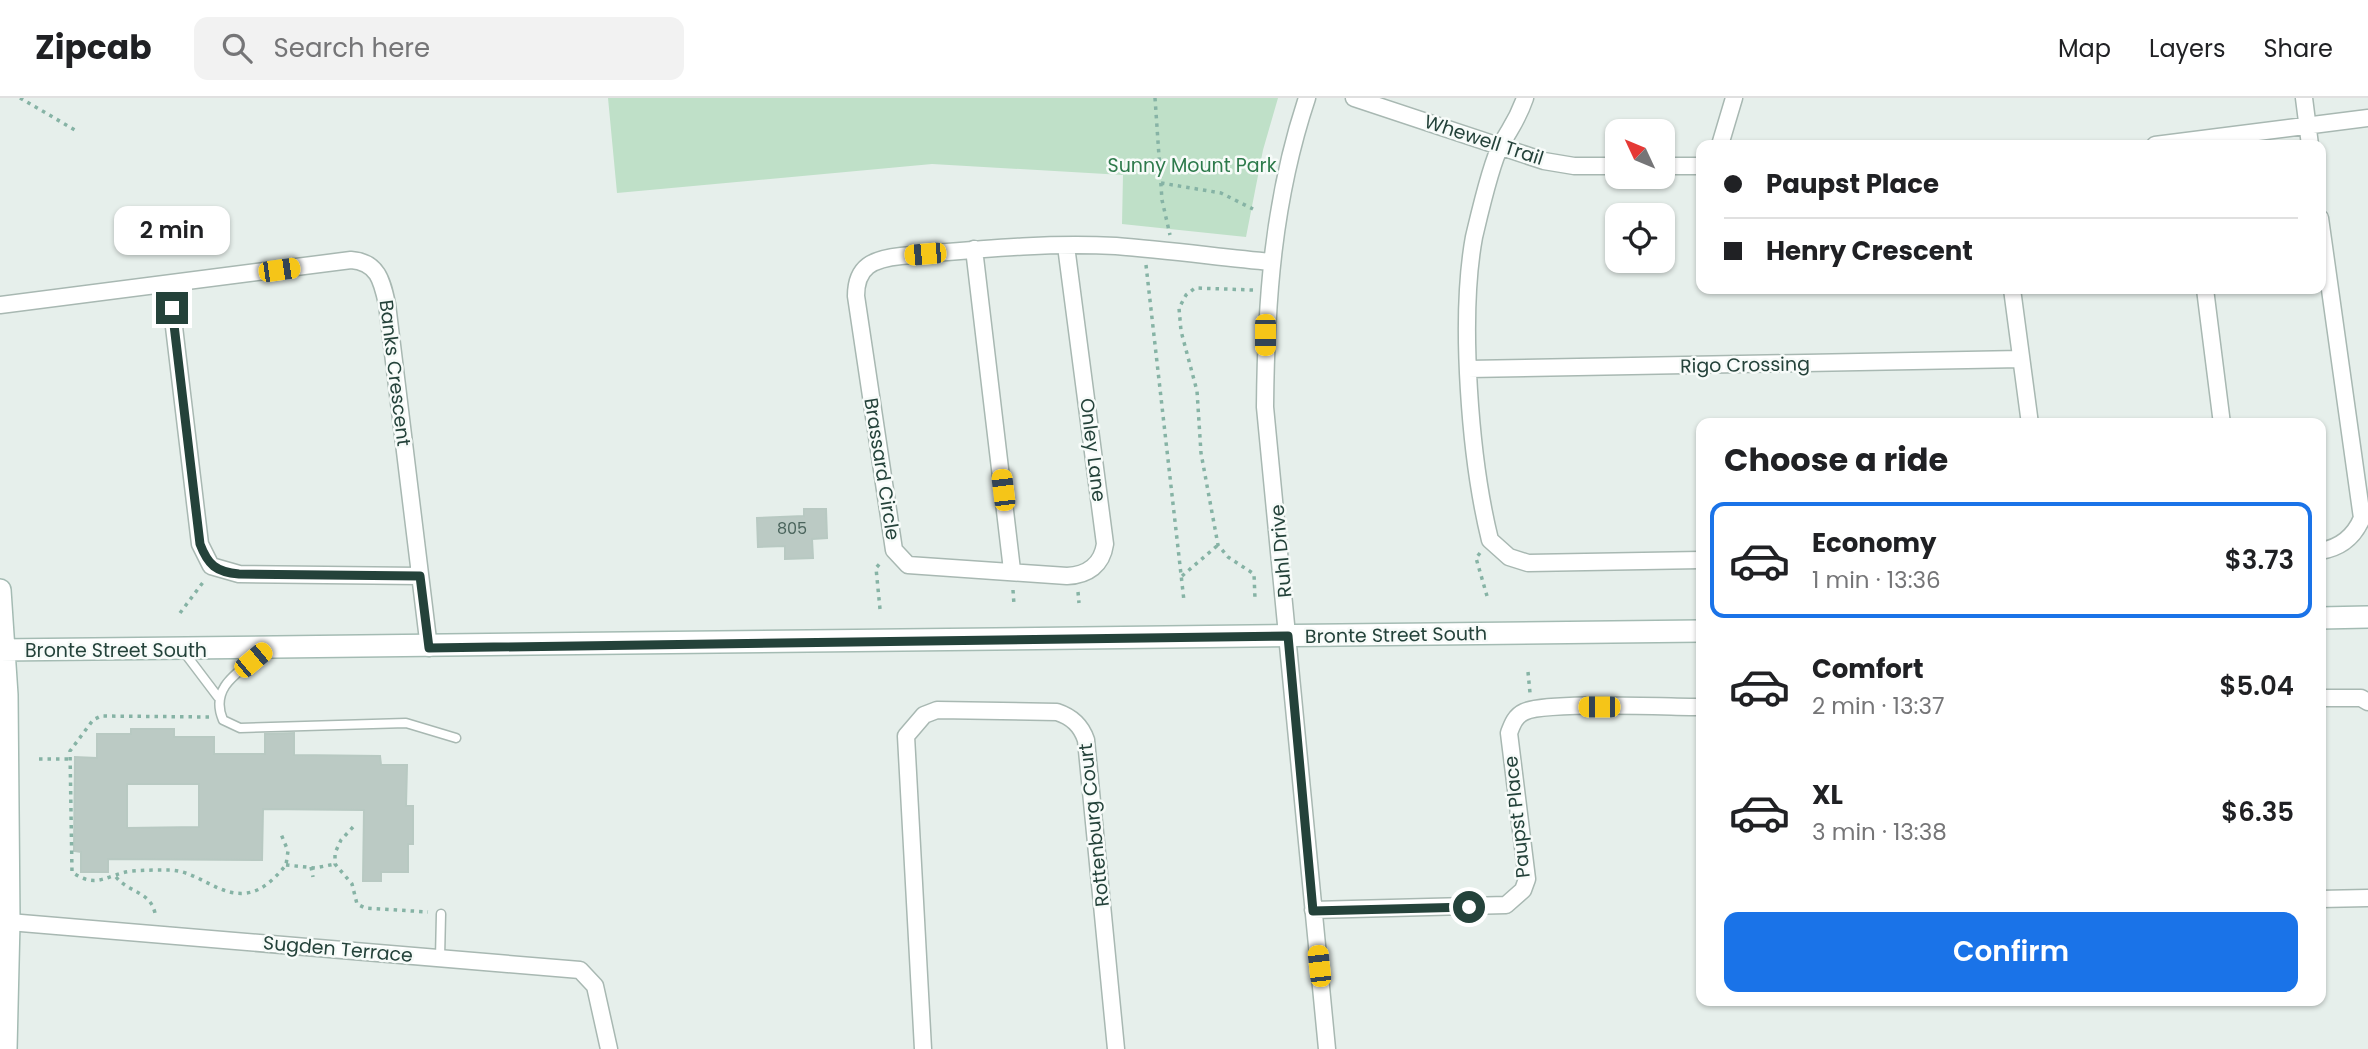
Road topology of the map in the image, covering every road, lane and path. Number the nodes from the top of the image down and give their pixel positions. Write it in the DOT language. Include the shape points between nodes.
graph roads {
  1 [pos="20,98"];
  2 [pos="1155,98"];
  3 [pos="1307,98"];
  4 [pos="1354,98"];
  5 [pos="1525,98"];
  6 [pos="1734,98"];
  7 [pos="2304,98"];
  8 [pos="2368,118"];
  9 [pos="2308,126"];
  10 [pos="75,130"];
  11 [pos="1721,140"];
  12 [pos="2208,140"];
  13 [pos="2309,140"];
  14 [pos="1500,146"];
  15 [pos="1605,166"];
  16 [pos="1675,166"];
  17 [pos="1696,166"];
  18 [pos="1161,183"];
  19 [pos="1253,209"];
  20 [pos="1066,246"];
  21 [pos="974,249"];
  22 [pos="1146,250"];
  23 [pos="1172,252"];
  24 [pos="2326,261"];
  25 [pos="1271,262"];
  26 [pos="169,285"];
  27 [pos="1268,292"];
  28 [pos="2013,294"];
  29 [pos="2206,294"];
  30 [pos="0,305"];
  31 [pos="2021,359"];
  32 [pos="1468,369"];
  33 [pos="2029,418"];
  34 [pos="2221,418"];
  35 [pos="1490,540"];
  36 [pos="1218,545"];
  37 [pos="2326,549"];
  38 [pos="894,550"];
  39 [pos="1696,560"];
  40 [pos="1012,570"];
  41 [pos="420,576"];
  42 [pos="1181,576"];
  43 [pos="205,579"];
  44 [pos="0,590"];
  45 [pos="1487,596"];
  46 [pos="1255,599"];
  47 [pos="1184,601"];
  48 [pos="880,609"];
  49 [pos="180,613"];
  50 [pos="2368,617"];
  51 [pos="2326,618"];
  52 [pos="1696,631"];
  53 [pos="1288,636"];
  54 [pos="429,648"];
  55 [pos="267,649"];
  56 [pos="2,650"];
  57 [pos="181,650"];
  58 [pos="218,698"];
  59 [pos="2326,698"];
  60 [pos="2368,702"];
  61 [pos="1696,707"];
  62 [pos="221,717"];
  63 [pos="456,738"];
  64 [pos="39,759"];
  65 [pos="70,760"];
  66 [pos="353,827"];
  67 [pos="281,834"];
  68 [pos="335,864"];
  69 [pos="286,865"];
  70 [pos="311,867"];
  71 [pos="116,877"];
  72 [pos="313,877"];
  73 [pos="2368,898"];
  74 [pos="2326,899"];
  75 [pos="1313,911"];
  76 [pos="155,913"];
  77 [pos="441,914"];
  78 [pos="9,922"];
  79 [pos="440,958"];
  80 [pos="6,1049"];
  81 [pos="609,1049"];
  82 [pos="923,1049"];
  83 [pos="1116,1049"];
  84 [pos="1327,1049"];
  1 -- 10 [label="path"];
  2 -- 18 [label="path"];
  3 -- 25 [label="street, Ruhl Drive" via="1279,197"];
  4 -- 14 [label="street, Whewell Trail"];
  5 -- 14 [label="street" via="1516,124"];
  6 -- 11 [label="street"];
  7 -- 9 [label="street"];
  8 -- 9 [label="street"];
  9 -- 12 [label="street"];
  9 -- 13 [label="street"];
  14 -- 15 [label="street, Whewell Trail" via="1544,161"];
  14 -- 32 [label="street" via="1474,238"];
  16 -- 17 [label="street"];
  18 -- 19 [label="path" via="1221,193"];
  18 -- 23 [label="path"];
  20 -- 21 [label="street, Brassard Circle"];
  20 -- 22 [label="street, Brassard Circle"];
  20 -- 40 [label="street, Onley Lane" via="1105,544 1103,556 1081,576"];
  21 -- 38 [label="street, Brassard Circle" via="882,258 865,265 856,280"];
  21 -- 40 [label="street"];
  22 -- 23 [label="street, Brassard Circle"];
  22 -- 42 [label="path"];
  23 -- 25 [label="street, Brassard Circle"];
  24 -- 37 [label="street" via="2362,519 2354,534"];
  25 -- 27 [label="street, Ruhl Drive"];
  26 -- 30 [label="street, Banks Crescent"];
  26 -- 41 [label="street" via="200,544 211,566 239,574"];
  26 -- 41 [label="street, Banks Crescent" via="351,260 375,269 387,304"];
  27 -- 36 [label="path" via="1195,288 1179,308 1198,391 1201,453"];
  27 -- 53 [label="street, Ruhl Drive" via="1265,407"];
  28 -- 31 [label="street"];
  29 -- 34 [label="street"];
  31 -- 32 [label="street, Rigo Crossing"];
  31 -- 33 [label="street"];
  32 -- 35 [label="street"];
  35 -- 39 [label="street" via="1509,557 1528,563"];
  35 -- 45 [label="path" via="1476,558"];
  36 -- 42 [label="path"];
  36 -- 46 [label="path" via="1254,574"];
  38 -- 40 [label="street, Brassard Circle" via="908,565"];
  38 -- 48 [label="path" via="876,568"];
  41 -- 54 [label="street, Banks Crescent"];
  42 -- 47 [label="path"];
  43 -- 49 [label="path"];
  44 -- 56 [label="main road"];
  50 -- 51 [label="main road"];
  52 -- 53 [label="main road, Bronte Street South"];
  53 -- 54 [label="main road, Bronte Street South"];
  53 -- 75 [label="street, Ruhl Drive"];
  54 -- 55 [label="main road, Bronte Street South"];
  55 -- 57 [label="main road, Bronte Street South"];
  55 -- 58 [label="lane" via="225,683"];
  56 -- 57 [label="main road, Bronte Street South"];
  56 -- 78 [label="main road"];
  57 -- 58 [label="lane"];
  58 -- 62 [label="lane"];
  59 -- 60 [label="street"];
  61 -- 75 [label="street, Paupst Place" via="1548,708 1522,712 1514,720 1509,733 1527,879 1523,890 1506,905"];
  62 -- 63 [label="lane" via="240,728 406,723"];
  62 -- 65 [label="path" via="101,716 75,740"];
  64 -- 65 [label="path"];
  65 -- 71 [label="path" via="72,872 85,881"];
  66 -- 68 [label="path" via="341,840"];
  67 -- 69 [label="path" via="288,851"];
  68 -- 70 [label="path"];
  68 -- 77 [label="path" via="352,884 357,904 365,908"];
  69 -- 70 [label="path"];
  69 -- 71 [label="path" via="257,890 246,893 174,870 129,871"];
  70 -- 72 [label="path"];
  71 -- 76 [label="path" via="124,887 144,894"];
  73 -- 74 [label="street"];
  75 -- 84 [label="street, Ruhl Drive"];
  77 -- 79 [label="lane"];
  78 -- 79 [label="street, Sugden Terrace"];
  78 -- 80 [label="main road"];
  79 -- 81 [label="street, Sugden Terrace" via="580,970 595,986"];
  82 -- 83 [label="street, Rottenburg Court" via="906,736 924,715 937,710 1057,712 1070,717 1083,731"];
}
